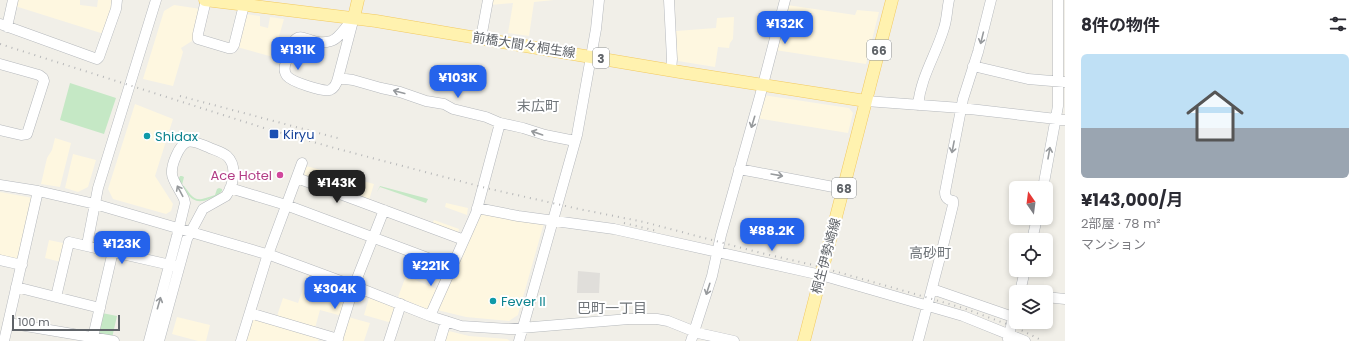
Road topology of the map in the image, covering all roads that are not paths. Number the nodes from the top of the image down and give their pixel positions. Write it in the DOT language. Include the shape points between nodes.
graph roads {
  1 [pos="13,0"];
  2 [pos="117,0"];
  3 [pos="156,0"];
  4 [pos="205,0"];
  5 [pos="358,0"];
  6 [pos="488,0"];
  7 [pos="599,0"];
  8 [pos="669,0"];
  9 [pos="785,0"];
  10 [pos="892,0"];
  11 [pos="948,0"];
  12 [pos="991,0"];
  13 [pos="1058,0"];
  14 [pos="244,5"];
  15 [pos="354,17"];
  16 [pos="4,26"];
  17 [pos="481,38"];
  18 [pos="591,56"];
  19 [pos="0,64"];
  20 [pos="973,66"];
  21 [pos="671,70"];
  22 [pos="338,78"];
  23 [pos="1062,82"];
  24 [pos="763,85"];
  25 [pos="866,100"];
  26 [pos="918,105"];
  27 [pos="961,108"];
  28 [pos="1061,120"];
  29 [pos="500,123"];
  30 [pos="0,130"];
  31 [pos="575,141"];
  32 [pos="302,163"];
  33 [pos="739,168"];
  34 [pos="297,178"];
  35 [pos="1044,181"];
  36 [pos="0,185"];
  37 [pos="230,188"];
  38 [pos="844,189"];
  39 [pos="38,191"];
  40 [pos="95,204"];
  41 [pos="286,205"];
  42 [pos="477,208"];
  43 [pos="384,210"];
  44 [pos="553,221"];
  45 [pos="179,228"];
  46 [pos="191,232"];
  47 [pos="373,238"];
  48 [pos="464,240"];
  49 [pos="87,245"];
  50 [pos="113,251"];
  51 [pos="717,251"];
  52 [pos="268,255"];
  53 [pos="0,260"];
  54 [pos="22,265"];
  55 [pos="174,266"];
  56 [pos="452,267"];
  57 [pos="821,275"];
  58 [pos="354,286"];
  59 [pos="16,287"];
  60 [pos="932,289"];
  61 [pos="56,297"];
  62 [pos="1053,298"];
  63 [pos="1065,299"];
  64 [pos="401,304"];
  65 [pos="928,305"];
  66 [pos="100,308"];
  67 [pos="250,313"];
  68 [pos="430,316"];
  69 [pos="1009,317"];
  70 [pos="446,321"];
  71 [pos="8,324"];
  72 [pos="523,328"];
  73 [pos="693,336"];
  74 [pos="93,337"];
  75 [pos="1009,338"];
  76 [pos="338,340"];
  77 [pos="4,341"];
  78 [pos="114,341"];
  79 [pos="149,341"];
  80 [pos="158,341"];
  81 [pos="241,341"];
  82 [pos="389,341"];
  83 [pos="440,341"];
  84 [pos="519,341"];
  85 [pos="734,341"];
  86 [pos="804,341"];
  87 [pos="918,341"];
  88 [pos="1025,341"];
  1 -- 16 [label="street"];
  2 -- 16 [label="street" via="97,59"];
  3 -- 40 [label="street"];
  4 -- 14 [label="main road, 前橋大間々桐生線 / 3"];
  4 -- 14 [label="street" via="198,39 228,48 234,45"];
  5 -- 15 [label="main road"];
  6 -- 17 [label="street"];
  7 -- 18 [label="street"];
  8 -- 21 [label="street"];
  9 -- 24 [label="street"];
  10 -- 25 [label="main road, 66"];
  11 -- 26 [label="street" via="944,26 922,81"];
  12 -- 20 [label="street, one-way"];
  13 -- 23 [label="street"];
  14 -- 15 [label="main road, 前橋大間々桐生線 / 3"];
  15 -- 17 [label="main road, 前橋大間々桐生線 / 3"];
  15 -- 22 [label="street"];
  15 -- 22 [label="street" via="338,37 331,41 320,42 301,37 294,39 284,69 290,79 296,82 327,90 334,87"];
  17 -- 18 [label="main road, 前橋大間々桐生線 / 3"];
  18 -- 21 [label="main road, 前橋大間々桐生線 / 3"];
  18 -- 31 [label="street"];
  19 -- 30 [label="street" via="39,75 44,81 27,134"];
  20 -- 23 [label="street" via="1024,79"];
  20 -- 27 [label="street"];
  21 -- 24 [label="main road, 前橋大間々桐生線 / 3"];
  29 -- 22 [label="street, one-way" via="444,104"];
  23 -- 28 [label="street"];
  24 -- 25 [label="main road, 前橋大間々桐生線 / 3"];
  24 -- 33 [label="street, one-way"];
  25 -- 26 [label="street"];
  25 -- 38 [label="main road, 桐生伊勢崎線 / 68"];
  26 -- 27 [label="street"];
  27 -- 28 [label="street"];
  27 -- 60 [label="street, one-way" via="945,192 947,199 953,201 953,205"];
  35 -- 28 [label="street, one-way" via="1052,137"];
  31 -- 29 [label="street, one-way" via="545,136"];
  29 -- 42 [label="street"];
  31 -- 44 [label="street"];
  32 -- 34 [label="street"];
  33 -- 38 [label="street, one-way"];
  33 -- 51 [label="street"];
  34 -- 41 [label="street"];
  34 -- 43 [label="street"];
  36 -- 39 [label="street"];
  37 -- 41 [label="street"];
  45 -- 37 [label="street, one-way" via="184,199 172,172 183,144 194,142 227,156 233,167"];
  37 -- 46 [label="street" via="224,198 203,209"];
  38 -- 57 [label="main road, 桐生伊勢崎線 / 68"];
  39 -- 40 [label="street"];
  39 -- 54 [label="street"];
  40 -- 45 [label="street"];
  40 -- 49 [label="street"];
  41 -- 47 [label="street"];
  41 -- 52 [label="street"];
  42 -- 44 [label="street"];
  42 -- 48 [label="street"];
  43 -- 47 [label="street"];
  43 -- 48 [label="street"];
  44 -- 51 [label="street" via="614,229"];
  44 -- 72 [label="street"];
  45 -- 46 [label="street"];
  45 -- 55 [label="street"];
  46 -- 52 [label="street"];
  46 -- 55 [label="street"];
  47 -- 56 [label="street"];
  47 -- 58 [label="street"];
  48 -- 56 [label="street"];
  49 -- 50 [label="street"];
  49 -- 61 [label="street" via="69,242"];
  50 -- 55 [label="street"];
  50 -- 66 [label="street"];
  51 -- 57 [label="street"];
  51 -- 73 [label="street, one-way"];
  52 -- 58 [label="street"];
  52 -- 67 [label="street"];
  53 -- 54 [label="street"];
  54 -- 59 [label="street"];
  79 -- 55 [label="street, one-way"];
  55 -- 80 [label="street"];
  56 -- 68 [label="street"];
  57 -- 65 [label="street"];
  57 -- 86 [label="main road, 桐生伊勢崎線 / 68"];
  58 -- 64 [label="street"];
  58 -- 76 [label="street"];
  59 -- 61 [label="street"];
  59 -- 71 [label="street"];
  60 -- 65 [label="street"];
  60 -- 69 [label="street"];
  61 -- 66 [label="street"];
  62 -- 63 [label="street"];
  64 -- 68 [label="street"];
  64 -- 82 [label="street"];
  65 -- 75 [label="street" via="963,316"];
  65 -- 87 [label="street"];
  66 -- 74 [label="street"];
  67 -- 76 [label="street"];
  67 -- 81 [label="street"];
  68 -- 70 [label="street"];
  70 -- 72 [label="street" via="472,327"];
  70 -- 83 [label="street"];
  71 -- 74 [label="street"];
  71 -- 77 [label="street"];
  72 -- 73 [label="street" via="657,319 668,321"];
  72 -- 84 [label="street"];
  73 -- 85 [label="street"];
  74 -- 78 [label="street"];
  75 -- 88 [label="street"];
}
